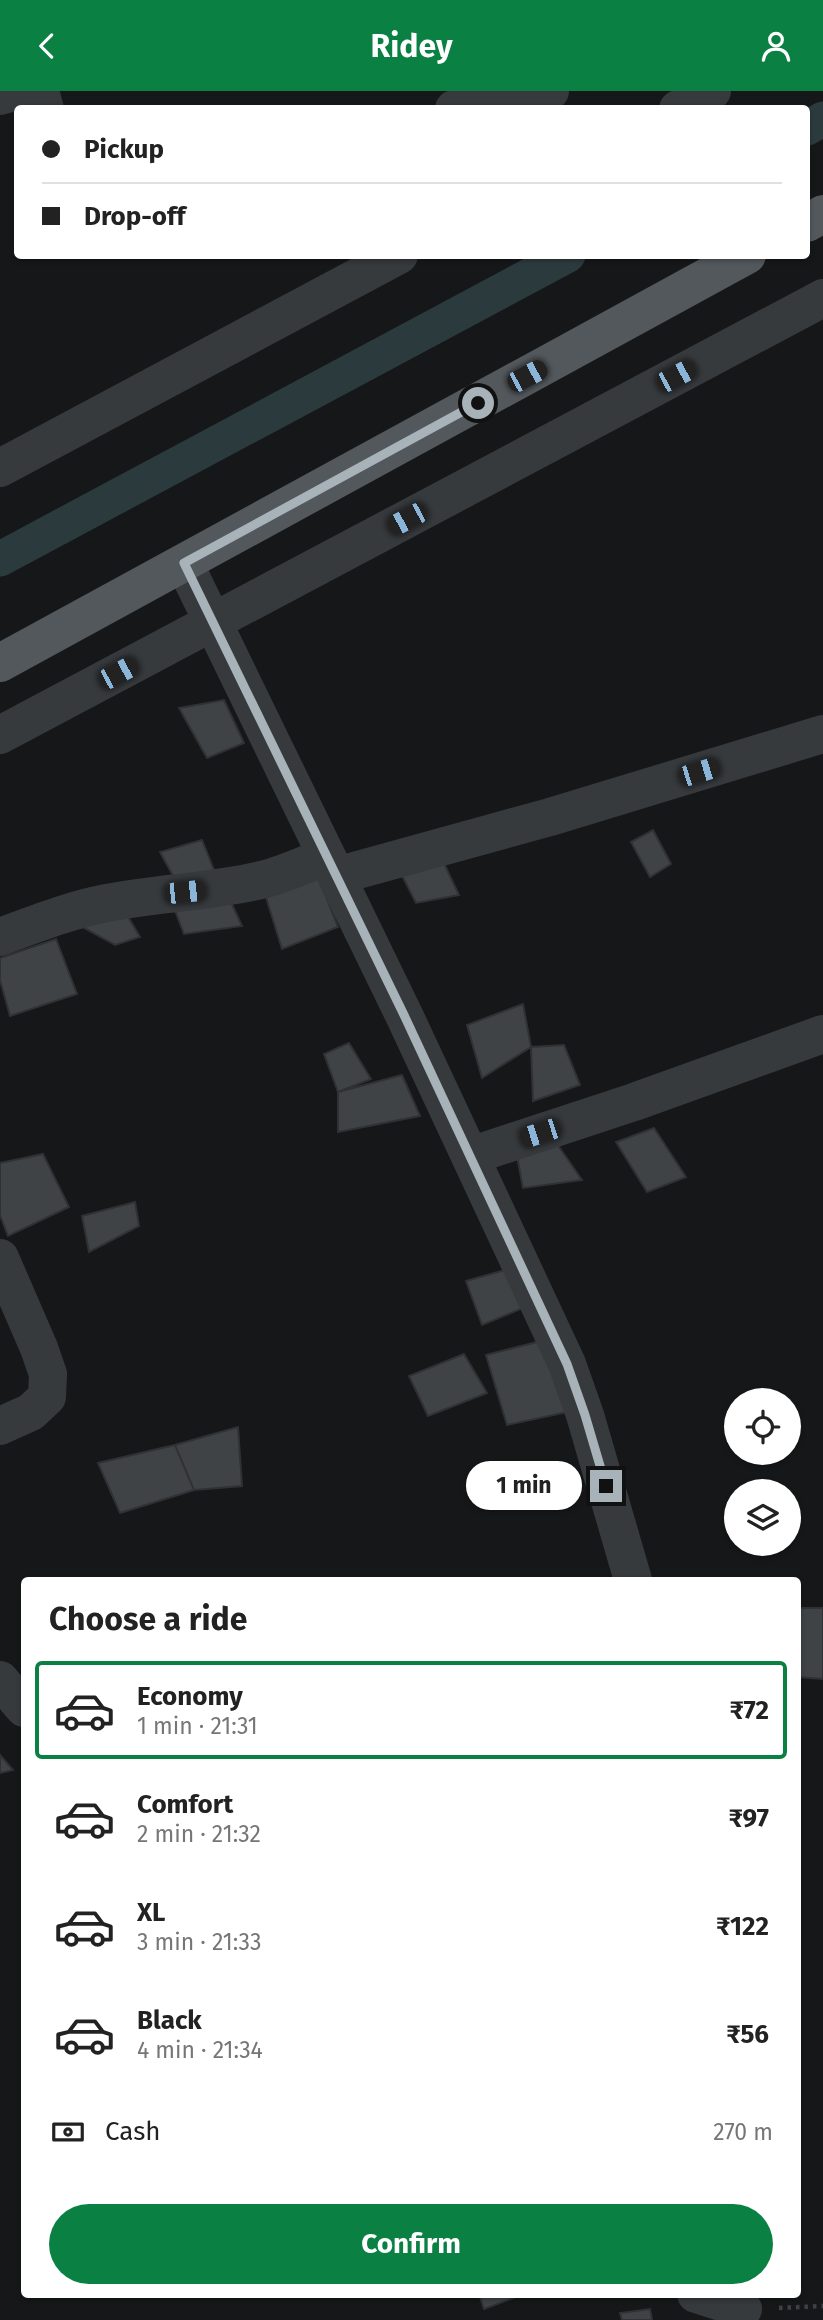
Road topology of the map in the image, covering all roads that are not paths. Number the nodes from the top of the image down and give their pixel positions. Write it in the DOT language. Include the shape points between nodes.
graph roads {
  1 [pos="18,91"];
  2 [pos="550,91"];
  3 [pos="712,91"];
  4 [pos="0,96"];
  5 [pos="475,105"];
  6 [pos="686,105"];
  7 [pos="392,259"];
  8 [pos="740,259"];
  9 [pos="823,298"];
  10 [pos="0,468"];
  11 [pos="184,563"];
  12 [pos="212,623"];
  13 [pos="0,663"];
  14 [pos="823,734"];
  15 [pos="0,735"];
  16 [pos="331,866"];
  17 [pos="0,937"];
  18 [pos="823,1034"];
  19 [pos="470,1156"];
  20 [pos="0,1258"];
  21 [pos="0,1426"];
  22 [pos="632,1577"];
  23 [pos="0,1680"];
  24 [pos="21,1704"];
  25 [pos="709,2298"];
  26 [pos="742,2308"];
  1 -- 4 [label="street"];
  2 -- 5 [label="street"];
  3 -- 6 [label="street"];
  7 -- 10 [label="street"];
  8 -- 11 [label="main road"];
  9 -- 12 [label="street"];
  11 -- 12 [label="street"];
  11 -- 13 [label="main road"];
  12 -- 15 [label="street"];
  12 -- 16 [label="street"];
  14 -- 16 [label="street" via="550,817"];
  16 -- 17 [label="street" via="222,888 106,903"];
  16 -- 19 [label="street"];
  18 -- 19 [label="street"];
  19 -- 22 [label="street" via="567,1364"];
  20 -- 21 [label="street" via="48,1374 47,1397 31,1412"];
  23 -- 24 [label="street"];
  25 -- 26 [label="street"];
}
